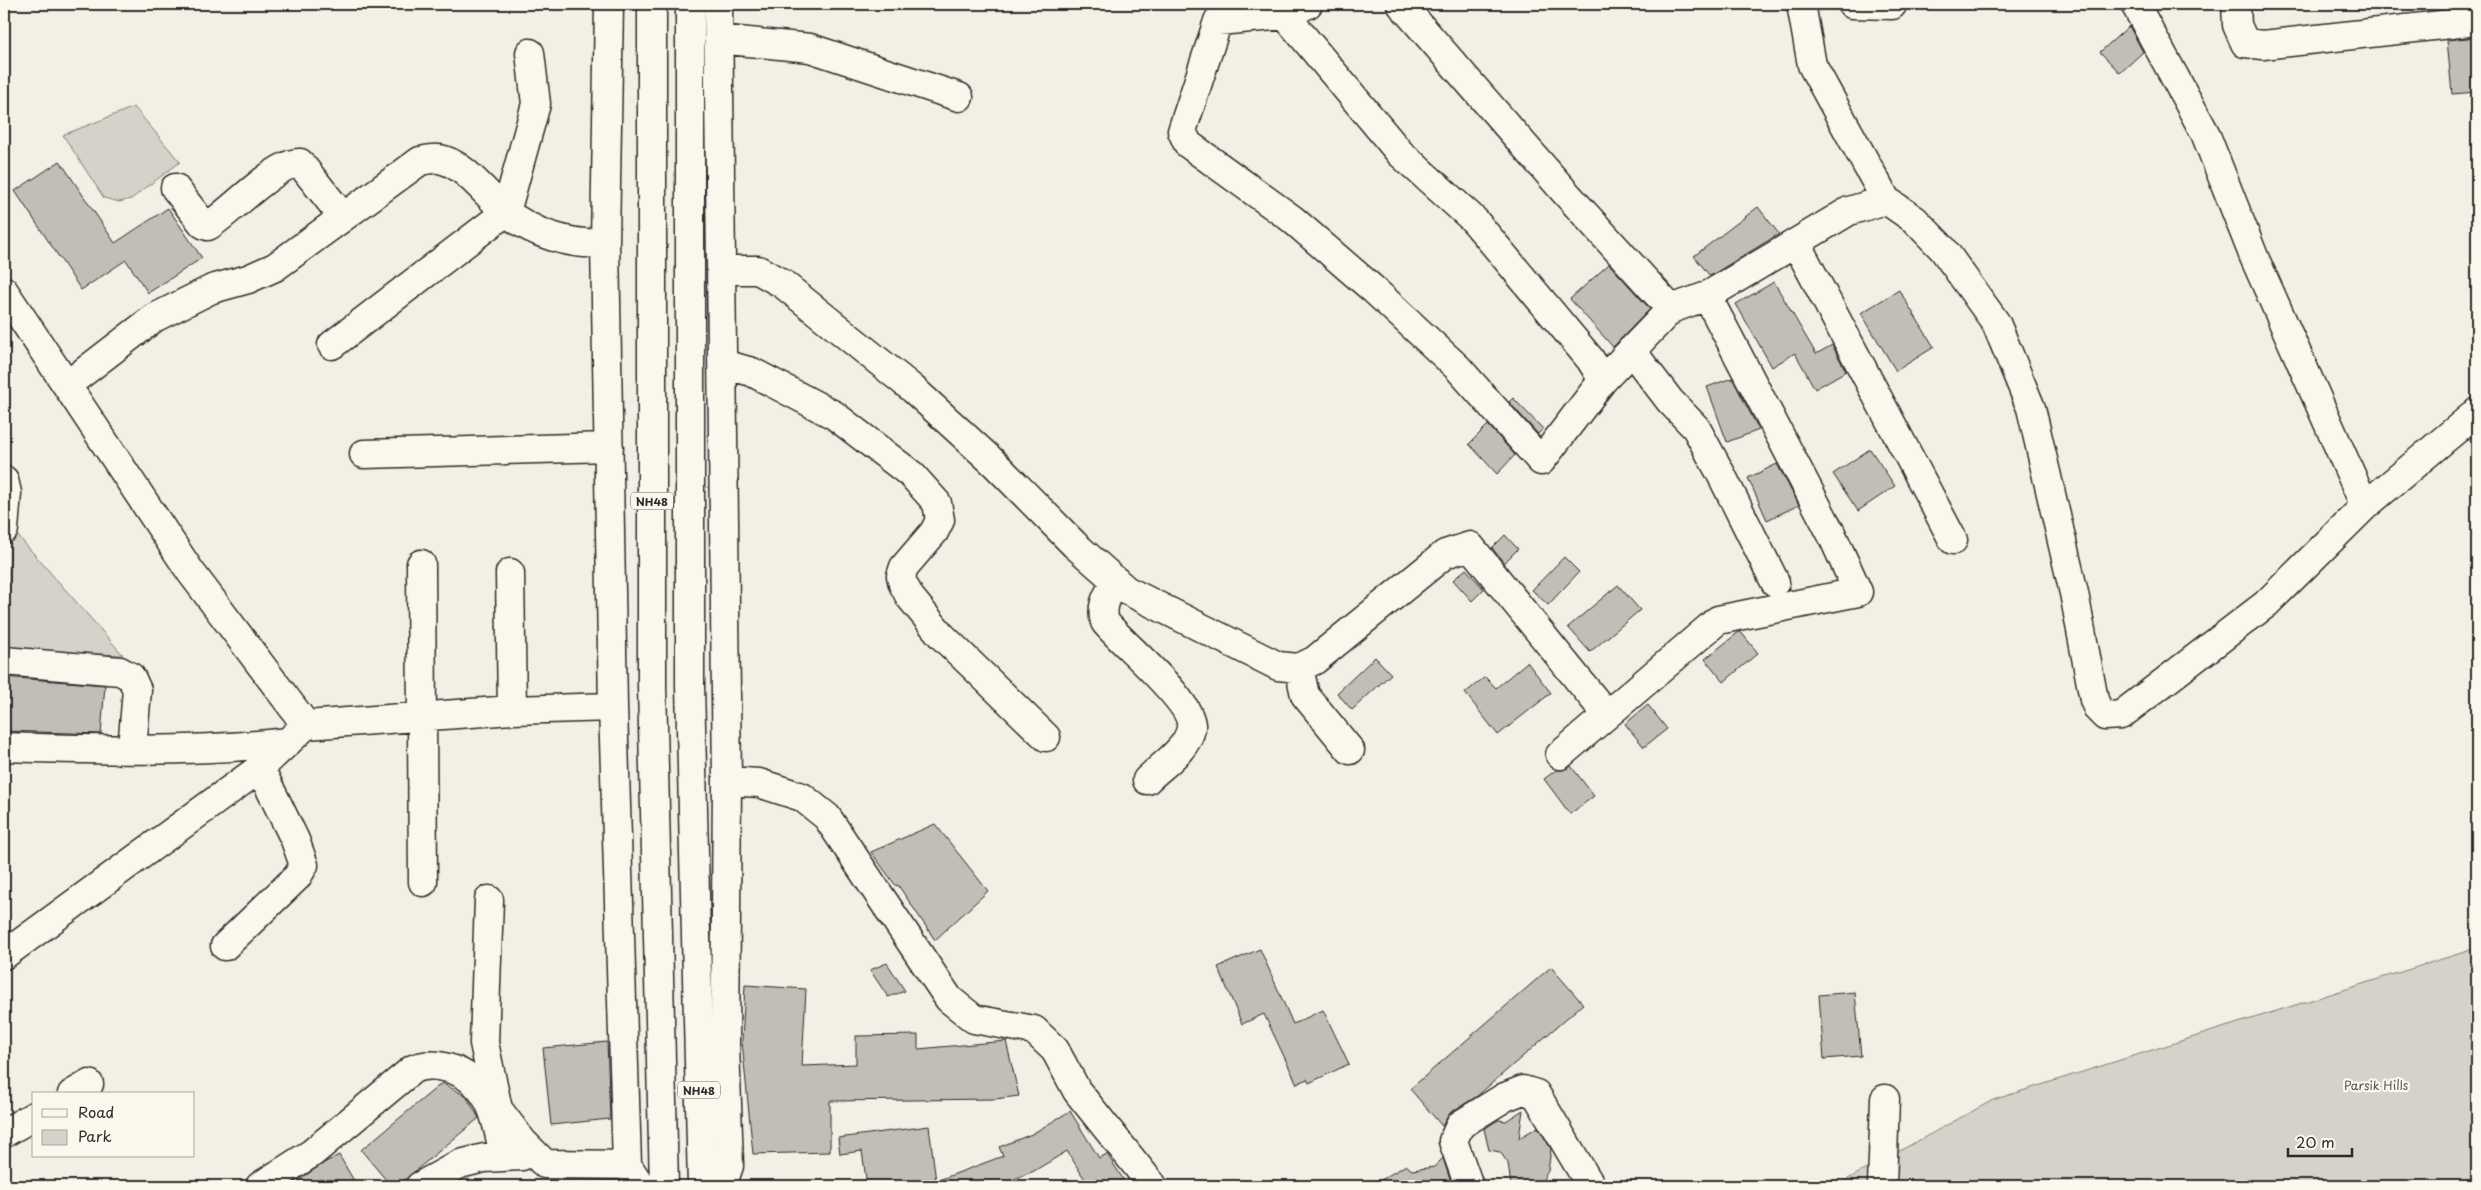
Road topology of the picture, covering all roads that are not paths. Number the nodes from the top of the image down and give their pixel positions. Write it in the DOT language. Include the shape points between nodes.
graph roads {
  1 [pos="610,4"];
  2 [pos="652,4"];
  3 [pos="690,4"];
  4 [pos="718,4"];
  5 [pos="1401,4"];
  6 [pos="1801,4"];
  7 [pos="1852,4"];
  8 [pos="2135,4"];
  9 [pos="2236,4"];
  10 [pos="1892,5"];
  11 [pos="1296,10"];
  12 [pos="1214,12"];
  13 [pos="2477,21"];
  14 [pos="718,39"];
  15 [pos="530,53"];
  16 [pos="960,97"];
  17 [pos="175,188"];
  18 [pos="1886,200"];
  19 [pos="506,212"];
  20 [pos="343,217"];
  21 [pos="605,244"];
  22 [pos="1796,244"];
  23 [pos="721,270"];
  24 [pos="1707,296"];
  25 [pos="7,304"];
  26 [pos="1671,309"];
  27 [pos="332,345"];
  28 [pos="1631,350"];
  29 [pos="723,364"];
  30 [pos="1603,380"];
  31 [pos="66,385"];
  32 [pos="2477,412"];
  33 [pos="609,447"];
  34 [pos="364,454"];
  35 [pos="4,480"];
  36 [pos="2365,506"];
  37 [pos="4,530"];
  38 [pos="1953,540"];
  39 [pos="421,564"];
  40 [pos="510,573"];
  41 [pos="1116,581"];
  42 [pos="1775,582"];
  43 [pos="4,661"];
  44 [pos="1299,668"];
  45 [pos="613,707"];
  46 [pos="512,710"];
  47 [pos="1607,715"];
  48 [pos="423,716"];
  49 [pos="297,734"];
  50 [pos="1046,737"];
  51 [pos="4,747"];
  52 [pos="132,750"];
  53 [pos="1350,750"];
  54 [pos="1560,755"];
  55 [pos="260,768"];
  56 [pos="1147,780"];
  57 [pos="727,781"];
  58 [pos="423,882"];
  59 [pos="489,900"];
  60 [pos="225,946"];
  61 [pos="4,955"];
  62 [pos="1885,1099"];
  63 [pos="32,1117"];
  64 [pos="4,1133"];
  65 [pos="536,1154"];
  66 [pos="504,1157"];
  67 [pos="634,1176"];
  68 [pos="260,1186"];
  69 [pos="420,1186"];
  70 [pos="664,1186"];
  71 [pos="702,1186"];
  72 [pos="722,1186"];
  73 [pos="1153,1186"];
  74 [pos="1469,1186"];
  75 [pos="1591,1186"];
  76 [pos="1882,1186"];
  1 -- 21 [label="main road"];
  2 -- 70 [label="main road, NH48" via="652,685"];
  3 -- 71 [label="main road, NH48" via="690,685"];
  4 -- 14 [label="main road"];
  5 -- 26 [label="main road"];
  6 -- 18 [label="main road" via="1812,65"];
  7 -- 10 [label="main road"];
  8 -- 36 [label="main road" via="2205,133 2254,257"];
  9 -- 13 [label="main road" via="2237,24 2245,43 2263,45"];
  11 -- 12 [label="main road"];
  11 -- 30 [label="main road" via="1400,153 1474,220 1590,359"];
  12 -- 30 [label="main road" via="1182,131 1188,144 1292,219 1374,290 1458,368 1542,461"];
  14 -- 16 [label="main road" via="810,48"];
  14 -- 23 [label="main road"];
  15 -- 19 [label="main road" via="536,104"];
  17 -- 20 [label="main road" via="208,226 268,178 292,162 300,163"];
  18 -- 22 [label="main road" via="1848,211"];
  18 -- 36 [label="main road" via="1915,220 1943,249 1996,324 2031,408 2074,593 2094,700 2105,716 2121,715 2266,604"];
  19 -- 20 [label="main road" via="460,168 439,158 420,161"];
  19 -- 21 [label="main road" via="553,238"];
  19 -- 27 [label="main road"];
  20 -- 31 [label="main road" via="275,267 212,289 154,318"];
  21 -- 33 [label="main road"];
  22 -- 24 [label="main road"];
  22 -- 38 [label="main road"];
  23 -- 29 [label="main road"];
  23 -- 41 [label="main road" via="758,270 783,284 913,389 995,464 1075,546"];
  24 -- 26 [label="main road"];
  24 -- 47 [label="main road" via="1832,535 1858,592 1718,620"];
  25 -- 31 [label="main road"];
  26 -- 28 [label="main road"];
  28 -- 30 [label="main road"];
  28 -- 42 [label="main road" via="1670,401 1696,428"];
  29 -- 50 [label="main road" via="752,372 834,416 912,475 938,504 940,520 934,532 904,567 903,584 941,636"];
  29 -- 57 [label="main road"];
  31 -- 49 [label="main road"];
  32 -- 36 [label="main road"];
  33 -- 34 [label="main road"];
  33 -- 45 [label="main road"];
  35 -- 37 [label="main road" via="7,493"];
  39 -- 48 [label="main road"];
  40 -- 46 [label="main road"];
  41 -- 44 [label="main road" via="1126,590 1278,666"];
  41 -- 56 [label="main road" via="1104,602 1105,622 1172,690 1186,710 1191,727 1183,745"];
  43 -- 52 [label="main road" via="120,671 131,677 137,690"];
  44 -- 47 [label="main road" via="1341,640 1445,554 1470,546"];
  44 -- 53 [label="main road" via="1305,695"];
  45 -- 46 [label="main road"];
  45 -- 67 [label="main road"];
  46 -- 48 [label="main road"];
  47 -- 54 [label="main road"];
  48 -- 49 [label="main road"];
  48 -- 58 [label="main road"];
  49 -- 52 [label="main road" via="229,749"];
  49 -- 55 [label="main road"];
  51 -- 52 [label="main road"];
  55 -- 60 [label="main road" via="304,865 297,877"];
  55 -- 61 [label="main road"];
  57 -- 72 [label="main road" via="725,1043 729,1166"];
  57 -- 73 [label="main road" via="759,783 802,797 827,817 949,1000 974,1019 1034,1030 1055,1050 1077,1091"];
  59 -- 65 [label="main road" via="484,1043 498,1109 522,1142"];
  62 -- 76 [label="main road"];
  63 -- 64 [label="main road"];
  65 -- 66 [label="main road"];
  65 -- 67 [label="main road" via="546,1164"];
  66 -- 68 [label="main road" via="498,1124 487,1097 471,1077 449,1068 423,1065 413,1069 312,1153"];
  66 -- 69 [label="main road" via="460,1164"];
  74 -- 75 [label="main road" via="1453,1141 1460,1125 1505,1097 1523,1090 1536,1094"];
}
